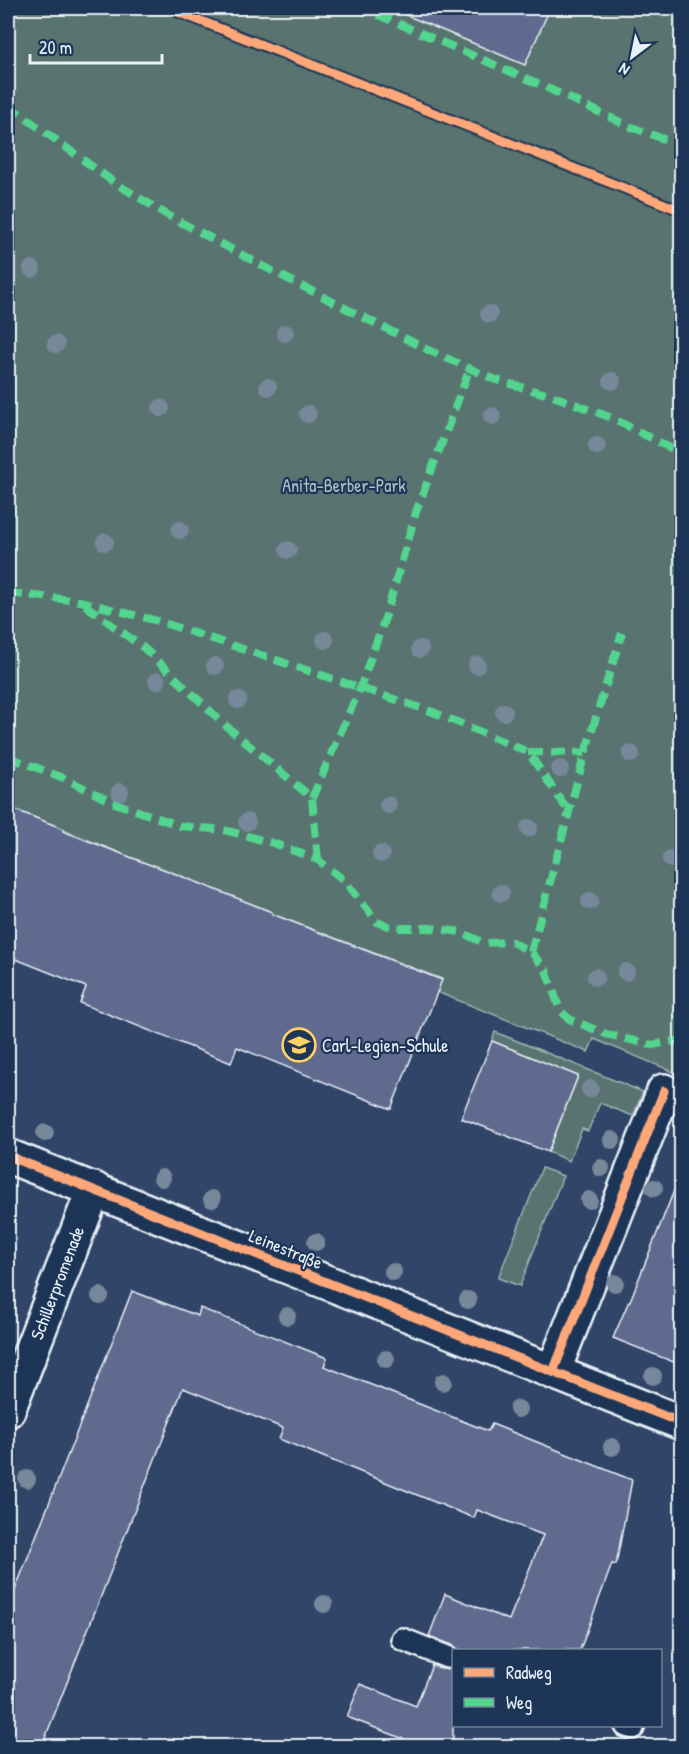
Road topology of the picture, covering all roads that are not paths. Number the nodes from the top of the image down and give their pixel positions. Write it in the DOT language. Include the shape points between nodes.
graph roads {
  1 [pos="664,1091"];
  2 [pos="8,1156"];
  3 [pos="94,1189"];
  4 [pos="553,1372"];
  5 [pos="8,1410"];
  6 [pos="681,1423"];
  7 [pos="402,1639"];
  8 [pos="447,1657"];
  1 -- 4 [label="street"];
  2 -- 3 [label="street, Leinestraße"];
  3 -- 4 [label="street, Leinestraße"];
  3 -- 5 [label="street, Schillerpromenade"];
  4 -- 6 [label="street, Leinestraße"];
  7 -- 8 [label="lane"];
}
